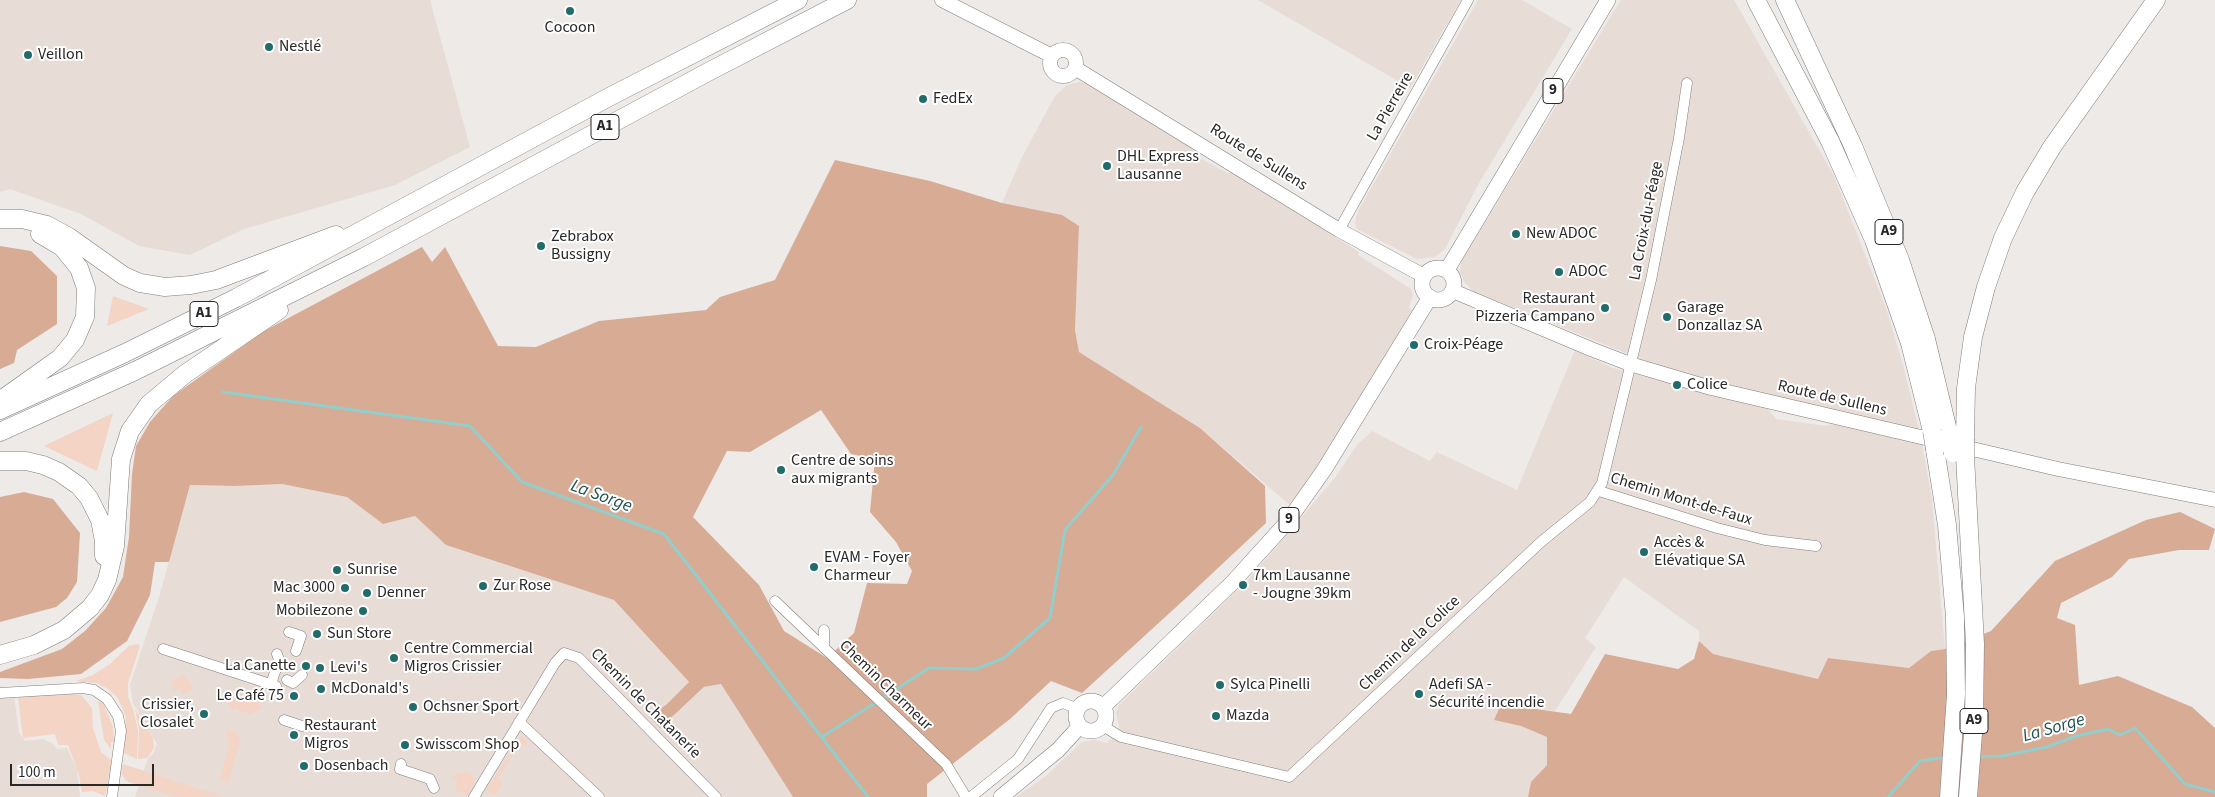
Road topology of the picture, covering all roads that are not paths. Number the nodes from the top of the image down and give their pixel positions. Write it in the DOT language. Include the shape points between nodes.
graph roads {
  1 [pos="798,0"];
  2 [pos="847,0"];
  3 [pos="942,0"];
  4 [pos="1468,0"];
  5 [pos="1608,0"];
  6 [pos="1746,0"];
  7 [pos="1756,0"];
  8 [pos="1785,0"];
  9 [pos="2156,0"];
  10 [pos="1794,72"];
  11 [pos="1687,83"];
  12 [pos="404,208"];
  13 [pos="0,218"];
  14 [pos="0,230"];
  15 [pos="1339,230"];
  16 [pos="364,257"];
  17 [pos="1447,270"];
  18 [pos="1424,276"];
  19 [pos="1453,291"];
  20 [pos="1430,298"];
  21 [pos="1630,364"];
  22 [pos="0,400"];
  23 [pos="0,410"];
  24 [pos="0,432"];
  25 [pos="1958,446"];
  26 [pos="0,461"];
  27 [pos="1599,491"];
  28 [pos="2215,500"];
  29 [pos="1816,546"];
  30 [pos="775,601"];
  31 [pos="824,630"];
  32 [pos="289,632"];
  33 [pos="0,647"];
  34 [pos="824,648"];
  35 [pos="163,649"];
  36 [pos="296,651"];
  37 [pos="277,654"];
  38 [pos="0,656"];
  39 [pos="302,675"];
  40 [pos="287,680"];
  41 [pos="0,693"];
  42 [pos="1103,707"];
  43 [pos="1078,708"];
  44 [pos="284,720"];
  45 [pos="519,722"];
  46 [pos="302,726"];
  47 [pos="1080,726"];
  48 [pos="1103,726"];
  49 [pos="401,764"];
  50 [pos="434,788"];
  51 [pos="112,797"];
  52 [pos="474,797"];
  53 [pos="599,797"];
  54 [pos="716,797"];
  55 [pos="966,797"];
  56 [pos="971,797"];
  57 [pos="1001,797"];
  58 [pos="1949,797"];
  59 [pos="1968,797"];
  1 -- 12 [label="highway, A1"];
  2 -- 16 [label="highway, A1"];
  3 -- 15 [label="main road, Route de Sullens" via="1052,56 1050,64 1057,74 1065,76 1075,68"];
  4 -- 15 [label="street, La Pierreire"];
  5 -- 17 [label="main road, 9"];
  6 -- 10 [label="highway"];
  7 -- 10 [label="highway, A9"];
  8 -- 25 [label="highway, A9" via="1853,146 1900,260"];
  9 -- 25 [label="highway" via="2052,147 2003,238 1986,287 1972,347"];
  10 -- 58 [label="highway, A9, bridge" via="1834,149 1874,240 1910,343 1932,431 1950,550 1956,654"];
  11 -- 21 [label="street, La Croix-du-Péage" via="1651,280"];
  12 -- 13 [label="highway" via="232,274 200,284 174,287 148,285 124,276 47,225"];
  12 -- 23 [label="highway, A1" via="191,320"];
  14 -- 22 [label="highway" via="29,231 56,242 79,268 87,297 82,326 66,352 47,369"];
  15 -- 18 [label="main road, Route de Sullens"];
  16 -- 24 [label="highway, A1" via="134,371"];
  16 -- 38 [label="highway" via="207,358 149,404 130,431 121,459 114,546 107,580 100,595 64,630"];
  17 -- 18 [label="main road" via="1434,268"];
  17 -- 19 [label="main road" via="1453,277"];
  18 -- 20 [label="main road" via="1422,288"];
  19 -- 20 [label="main road" via="1440,300"];
  19 -- 21 [label="main road, Route de Sullens"];
  20 -- 42 [label="main road, 9" via="1324,470 1288,521 1244,571"];
  21 -- 27 [label="street"];
  21 -- 28 [label="main road, Route de Sullens" via="1788,407 2050,467"];
  25 -- 59 [label="highway, A9" via="1970,548 1975,644 1974,730"];
  26 -- 33 [label="highway" via="35,463 73,481 96,510 104,546 97,584 77,610 51,628"];
  27 -- 29 [label="street, Chemin Mont-de-Faux" via="1755,538"];
  27 -- 48 [label="street, Chemin de la Colice" via="1289,777 1121,737"];
  30 -- 34 [label="street, Chemin Charmeur"];
  31 -- 34 [label="street"];
  32 -- 36 [label="street" via="301,636"];
  34 -- 55 [label="street, Chemin Charmeur" via="946,764"];
  35 -- 37 [label="street" via="273,685 279,660"];
  39 -- 40 [label="street" via="293,683"];
  41 -- 51 [label="street" via="70,687 94,690 112,704 120,731"];
  42 -- 43 [label="main road" via="1090,701"];
  42 -- 48 [label="main road" via="1106,719"];
  43 -- 47 [label="main road" via="1076,718"];
  43 -- 56 [label="street" via="1063,703 1051,708 1018,759"];
  44 -- 46 [label="street"];
  45 -- 52 [label="street, Chemin de Chatanerie"];
  45 -- 53 [label="street"];
  45 -- 54 [label="street, Chemin de Chatanerie" via="564,653 579,658"];
  47 -- 48 [label="main road" via="1089,731"];
  47 -- 57 [label="main road" via="1058,750"];
  49 -- 50 [label="street" via="400,769 430,778"];
}
